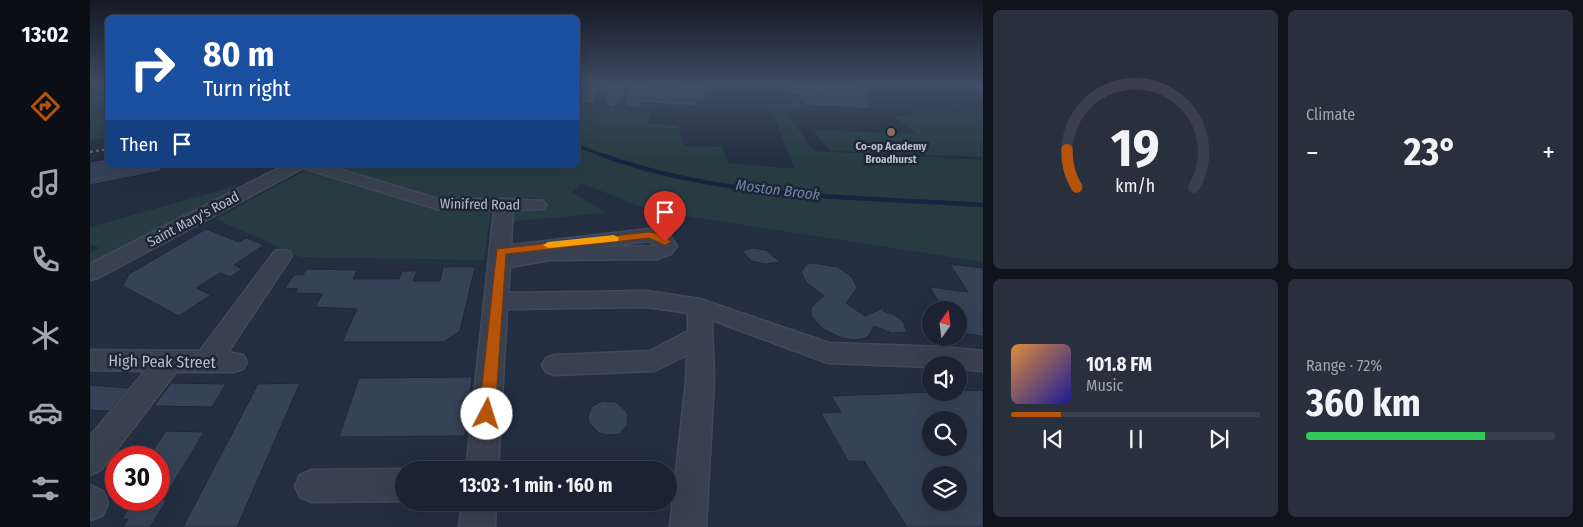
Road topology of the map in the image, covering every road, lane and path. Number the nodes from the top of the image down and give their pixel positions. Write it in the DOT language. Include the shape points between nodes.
graph roads {
  1 [pos="292,167"];
  2 [pos="315,167"];
  3 [pos="504,204"];
  4 [pos="537,205"];
  5 [pos="282,256"];
  6 [pos="500,257"];
  7 [pos="90,273"];
  8 [pos="496,301"];
  9 [pos="700,307"];
  10 [pos="700,336"];
  11 [pos="90,360"];
  12 [pos="169,361"];
  13 [pos="983,361"];
  14 [pos="207,362"];
  15 [pos="234,362"];
  16 [pos="554,365"];
  17 [pos="90,460"];
  18 [pos="483,461"];
  19 [pos="395,485"];
  20 [pos="312,486"];
  21 [pos="478,511"];
  22 [pos="477,527"];
  23 [pos="688,527"];
  1 -- 7 [label="street, Saint Mary's Road"];
  2 -- 3 [label="street, Winifred Road" via="438,204"];
  3 -- 4 [label="street, Winifred Road"];
  3 -- 6 [label="street"];
  5 -- 14 [label="street"];
  6 -- 6 [label="street" via="649,235 660,237 667,246 657,253"];
  6 -- 8 [label="street"];
  8 -- 9 [label="street" via="647,299"];
  8 -- 18 [label="street"];
  9 -- 10 [label="street"];
  9 -- 13 [label="street" via="828,353"];
  10 -- 16 [label="street" via="654,361"];
  10 -- 23 [label="street" via="700,381"];
  11 -- 12 [label="street, High Peak Street"];
  12 -- 14 [label="street, High Peak Street"];
  12 -- 17 [label="street"];
  14 -- 15 [label="street, High Peak Street"];
  19 -- 20 [label="street"];
  21 -- 22 [label="street"];
}
